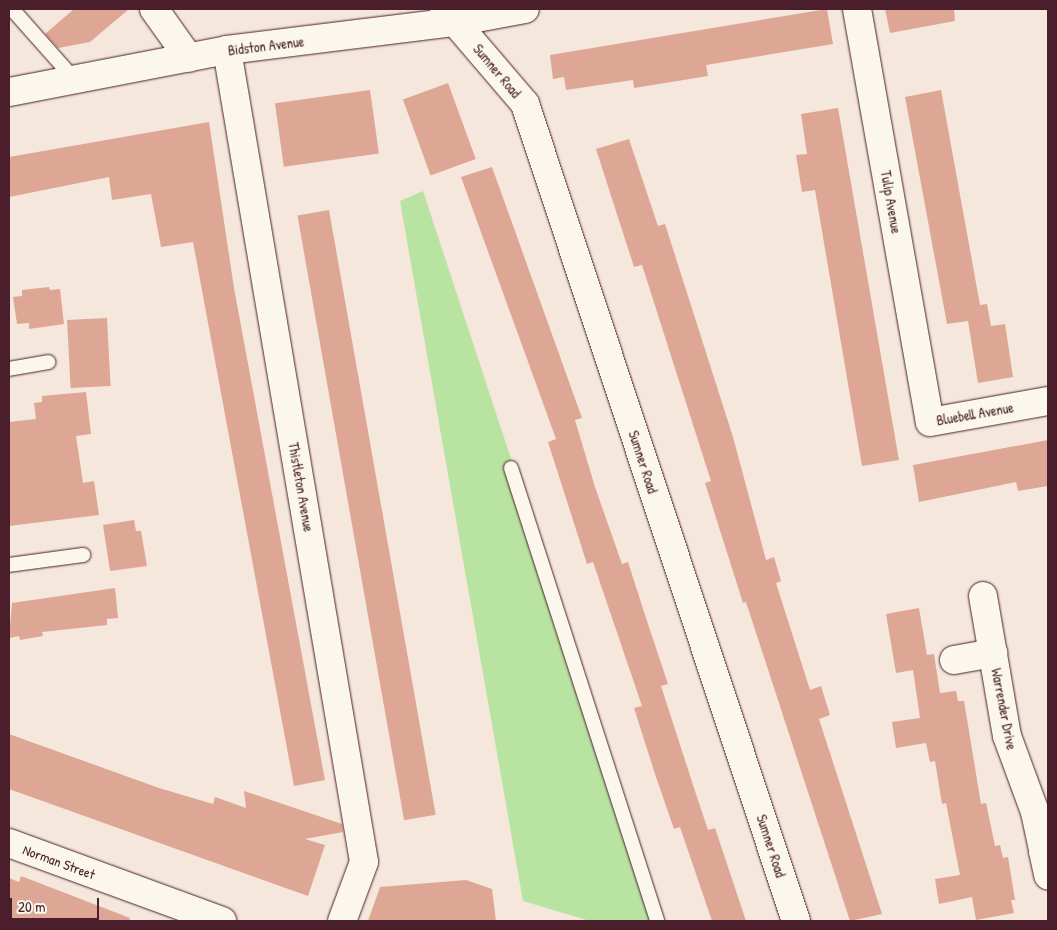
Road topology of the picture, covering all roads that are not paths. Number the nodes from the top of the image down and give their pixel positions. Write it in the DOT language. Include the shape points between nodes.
graph roads {
  1 [pos="12,9"];
  2 [pos="154,9"];
  3 [pos="525,9"];
  4 [pos="857,9"];
  5 [pos="450,15"];
  6 [pos="227,50"];
  7 [pos="189,58"];
  8 [pos="76,81"];
  9 [pos="9,92"];
  10 [pos="48,362"];
  11 [pos="9,369"];
  12 [pos="925,394"];
  13 [pos="1048,401"];
  14 [pos="511,468"];
  15 [pos="83,555"];
  16 [pos="9,565"];
  17 [pos="983,596"];
  18 [pos="993,653"];
  19 [pos="954,660"];
  20 [pos="9,843"];
  21 [pos="1046,859"];
  22 [pos="207,919"];
  23 [pos="342,921"];
  24 [pos="656,921"];
  25 [pos="796,921"];
  1 -- 8 [label="lane"];
  2 -- 7 [label="street"];
  3 -- 5 [label="street, Bidston Avenue"];
  4 -- 12 [label="street, Tulip Avenue"];
  5 -- 6 [label="street, Bidston Avenue"];
  5 -- 25 [label="street, Sumner Road" via="525,104"];
  6 -- 7 [label="street, Bidston Avenue"];
  6 -- 23 [label="street, Thistleton Avenue" via="364,862"];
  7 -- 8 [label="street, Bidston Avenue"];
  8 -- 9 [label="street, Bidston Avenue"];
  10 -- 11 [label="lane"];
  12 -- 13 [label="street, Bluebell Avenue" via="930,422"];
  14 -- 24 [label="lane"];
  15 -- 16 [label="lane"];
  17 -- 18 [label="street, Warrender Drive"];
  18 -- 19 [label="street, Warrender Drive"];
  18 -- 21 [label="street, Warrender Drive" via="1008,736 1035,812"];
  20 -- 22 [label="street, Norman Street"];
}
